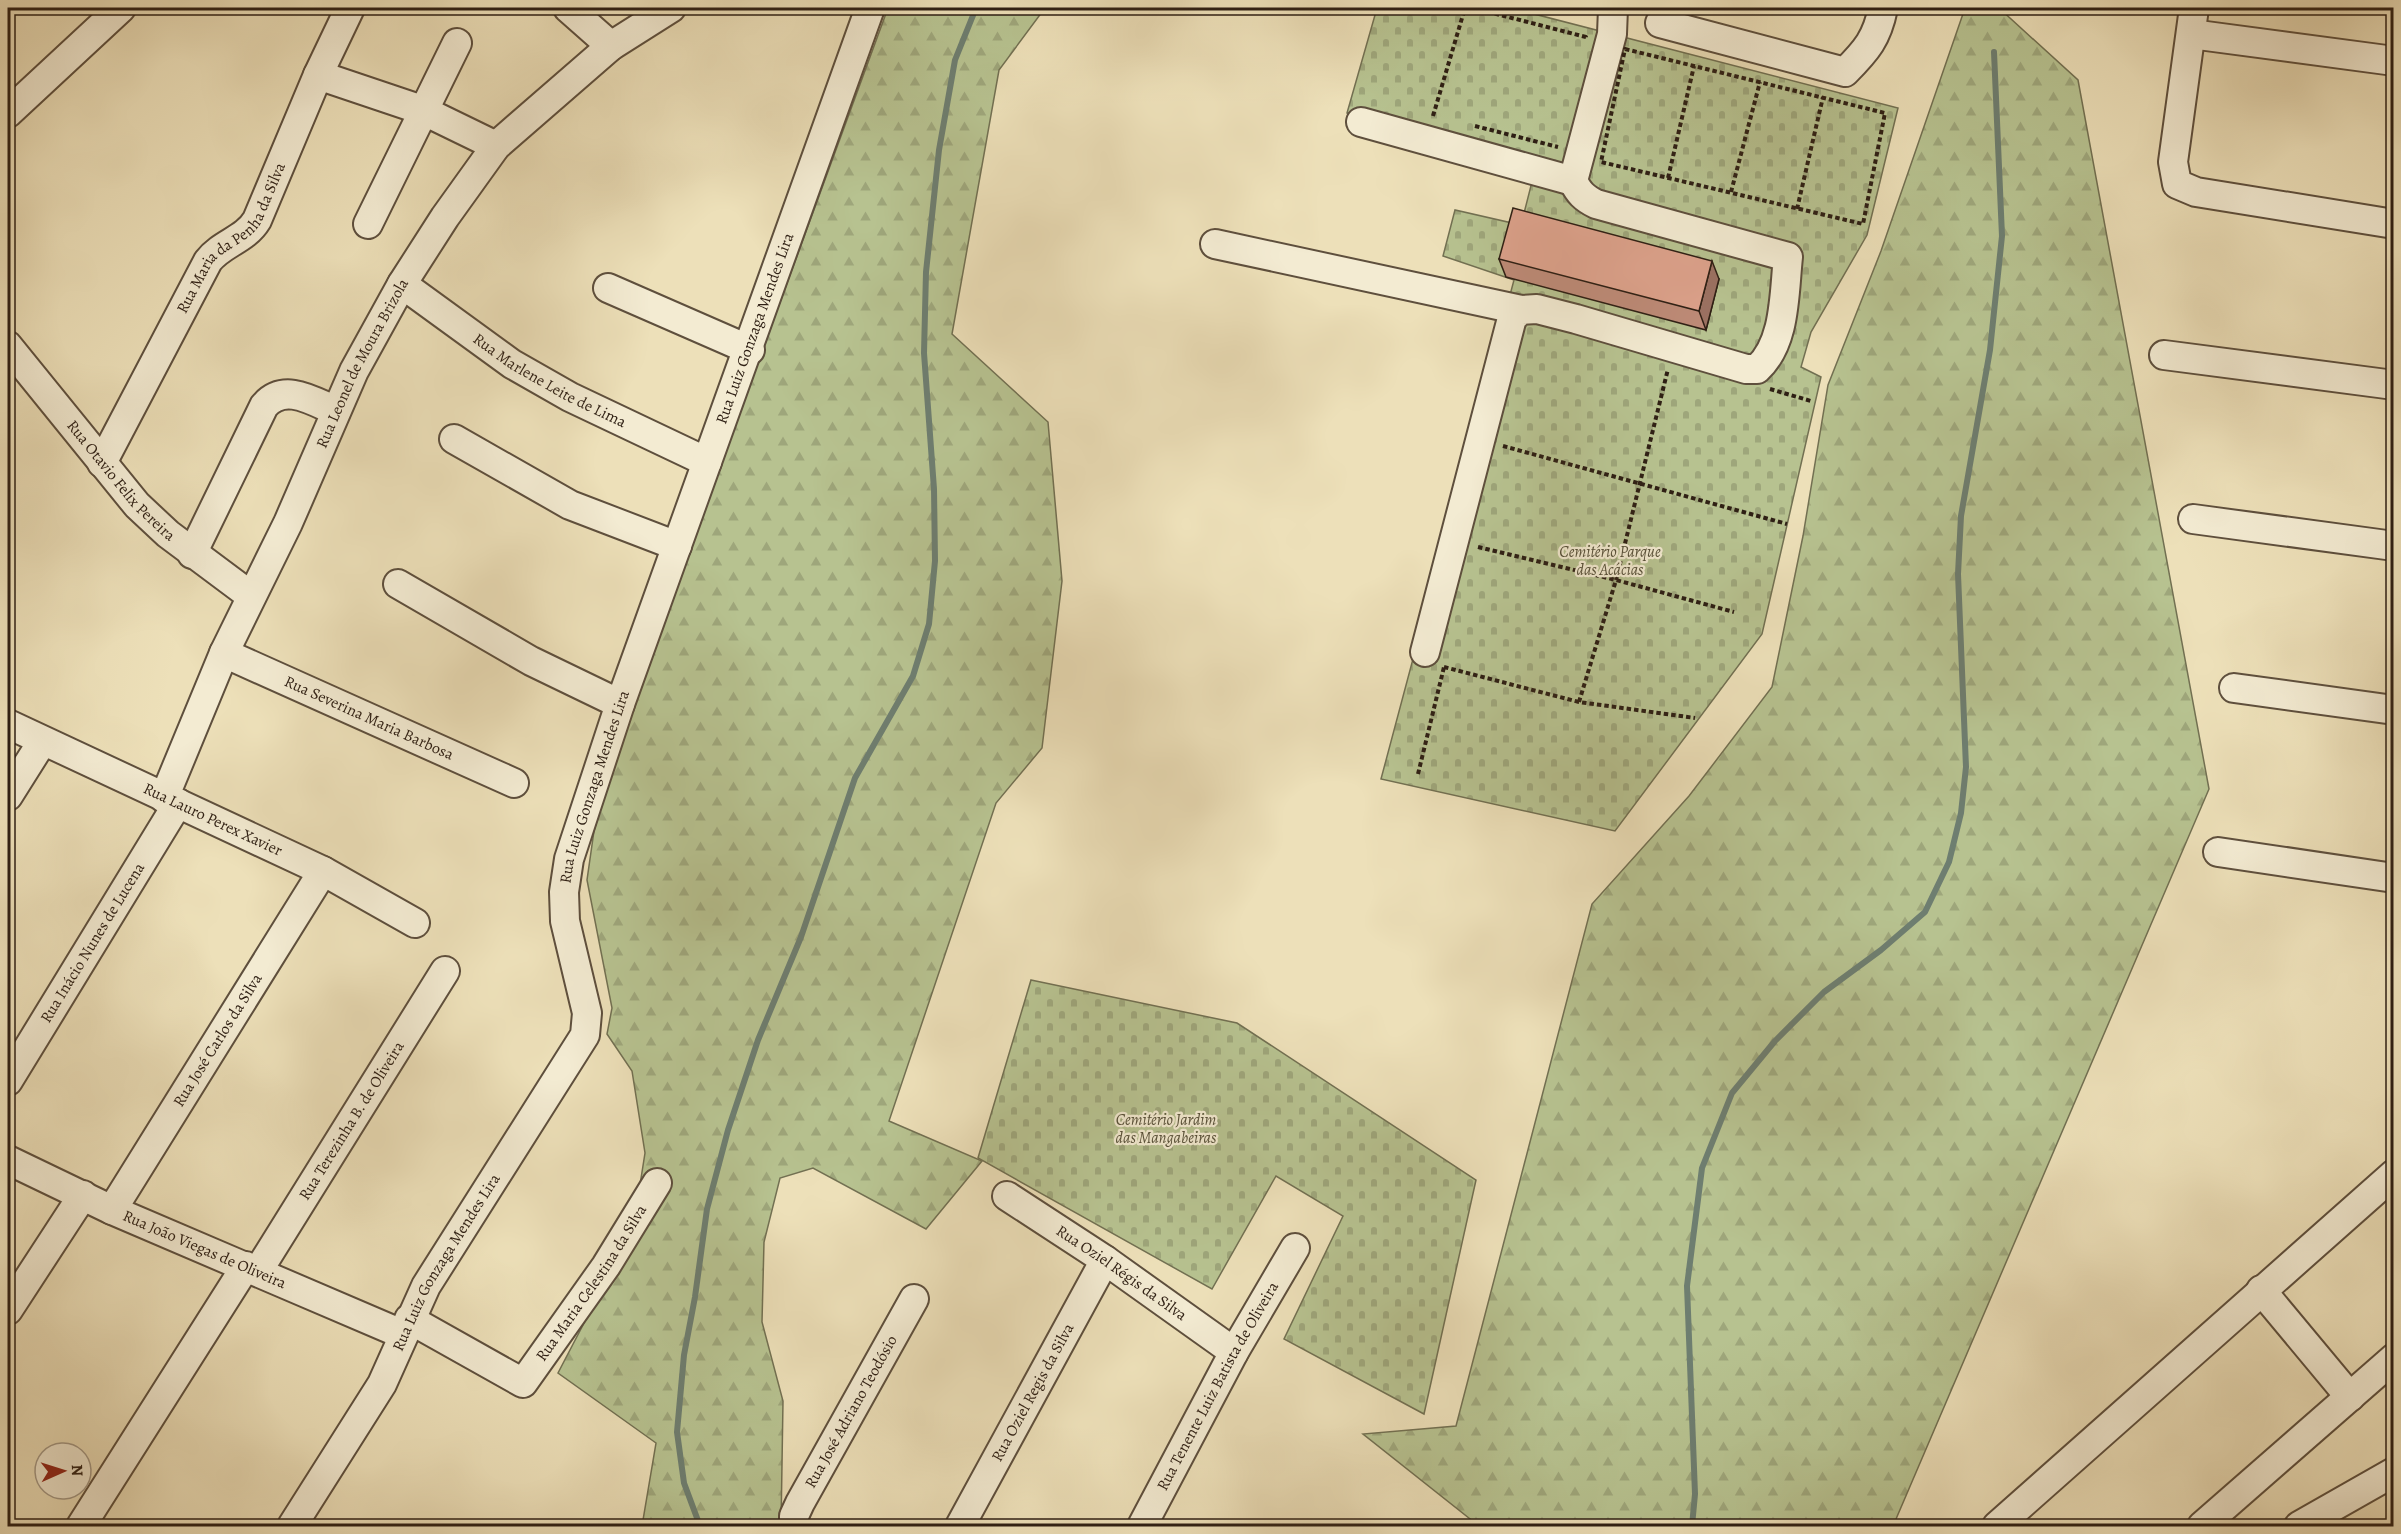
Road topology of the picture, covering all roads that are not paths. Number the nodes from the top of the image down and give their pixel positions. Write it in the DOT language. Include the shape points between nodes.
graph roads {
  1 [pos="121,8"];
  2 [pos="350,8"];
  3 [pos="568,8"];
  4 [pos="671,8"];
  5 [pos="870,8"];
  6 [pos="1613,8"];
  7 [pos="1883,8"];
  8 [pos="2192,21"];
  9 [pos="1660,23"];
  10 [pos="457,43"];
  11 [pos="610,46"];
  12 [pos="2394,61"];
  13 [pos="318,75"];
  14 [pos="422,110"];
  15 [pos="8,113"];
  16 [pos="1361,122"];
  17 [pos="496,146"];
  18 [pos="1573,181"];
  19 [pos="368,224"];
  20 [pos="2394,224"];
  21 [pos="1215,243"];
  22 [pos="402,284"];
  23 [pos="608,288"];
  24 [pos="1521,310"];
  25 [pos="8,346"];
  26 [pos="750,350"];
  27 [pos="2163,355"];
  28 [pos="2394,385"];
  29 [pos="336,411"];
  30 [pos="454,439"];
  31 [pos="707,462"];
  32 [pos="102,463"];
  33 [pos="2193,519"];
  34 [pos="677,546"];
  35 [pos="2394,546"];
  36 [pos="192,554"];
  37 [pos="398,584"];
  38 [pos="251,596"];
  39 [pos="224,653"];
  40 [pos="1439,658"];
  41 [pos="2234,688"];
  42 [pos="620,704"];
  43 [pos="2394,710"];
  44 [pos="8,724"];
  45 [pos="42,742"];
  46 [pos="514,783"];
  47 [pos="8,796"];
  48 [pos="171,801"];
  49 [pos="2218,852"];
  50 [pos="323,871"];
  51 [pos="2394,878"];
  52 [pos="415,923"];
  53 [pos="445,971"];
  54 [pos="8,1081"];
  55 [pos="8,1160"];
  56 [pos="2394,1174"];
  57 [pos="657,1182"];
  58 [pos="82,1195"];
  59 [pos="1007,1196"];
  60 [pos="112,1210"];
  61 [pos="1295,1248"];
  62 [pos="1105,1260"];
  63 [pos="252,1268"];
  64 [pos="2261,1290"];
  65 [pos="914,1299"];
  66 [pos="8,1310"];
  67 [pos="406,1326"];
  68 [pos="1234,1352"];
  69 [pos="2394,1358"];
  70 [pos="523,1383"];
  71 [pos="2350,1397"];
  72 [pos="2394,1472"];
  73 [pos="81,1527"];
  74 [pos="292,1527"];
  75 [pos="794,1527"];
  76 [pos="960,1527"];
  77 [pos="1142,1527"];
  78 [pos="1997,1527"];
  79 [pos="2202,1527"];
  80 [pos="2299,1527"];
  1 -- 15 [label="street"];
  2 -- 13 [label="street, Rua Maria da Penha da Silva"];
  3 -- 11 [label="street"];
  4 -- 11 [label="street, Rua Leonel de Moura Brizola"];
  5 -- 26 [label="street, Rua Luiz Gonzaga Mendes Lira"];
  6 -- 18 [label="street" via="1612,34"];
  7 -- 9 [label="street" via="1869,48 1845,72"];
  8 -- 12 [label="street"];
  8 -- 20 [label="street" via="2173,162 2177,184 2185,189"];
  10 -- 14 [label="street"];
  11 -- 17 [label="street, Rua Leonel de Moura Brizola"];
  13 -- 14 [label="street"];
  13 -- 32 [label="street, Rua Maria da Penha da Silva" via="257,220 244,235 216,250 208,261"];
  14 -- 17 [label="street"];
  14 -- 19 [label="street"];
  16 -- 18 [label="street"];
  17 -- 22 [label="street, Rua Leonel de Moura Brizola"];
  18 -- 24 [label="street" via="1585,198 1596,204 1788,257 1780,325 1766,360 1757,369 1746,369 1537,309"];
  21 -- 24 [label="street"];
  22 -- 29 [label="street, Rua Leonel de Moura Brizola"];
  22 -- 31 [label="street, Rua Marlene Leite de Lima" via="512,364 570,397"];
  23 -- 26 [label="street"];
  24 -- 40 [label="street" via="1512,318"];
  25 -- 32 [label="street, Rua Otavio Felix Pereira"];
  26 -- 31 [label="street, Rua Luiz Gonzaga Mendes Lira"];
  27 -- 28 [label="street"];
  29 -- 36 [label="street" via="296,395 271,397"];
  29 -- 38 [label="street, Rua Leonel de Moura Brizola" via="288,523"];
  30 -- 34 [label="street" via="570,505"];
  31 -- 34 [label="street, Rua Luiz Gonzaga Mendes Lira"];
  32 -- 36 [label="street, Rua Otavio Felix Pereira" via="137,505"];
  33 -- 35 [label="street"];
  34 -- 42 [label="street, Rua Luiz Gonzaga Mendes Lira"];
  36 -- 38 [label="street, Rua Otavio Felix Pereira"];
  37 -- 42 [label="street" via="531,661"];
  38 -- 39 [label="street, Rua Leonel de Moura Brizola"];
  39 -- 46 [label="street, Rua Severina Maria Barbosa"];
  39 -- 48 [label="street, Rua Leonel de Moura Brizola"];
  41 -- 43 [label="street"];
  42 -- 67 [label="street, Rua Luiz Gonzaga Mendes Lira" via="569,860 564,892 566,921 587,1013 585,1035 426,1286"];
  44 -- 45 [label="street, Rua Lauro Perex Xavier"];
  45 -- 47 [label="street"];
  45 -- 48 [label="street, Rua Lauro Perex Xavier"];
  48 -- 50 [label="street, Rua Lauro Perex Xavier"];
  48 -- 54 [label="street, Rua Inácio Nunes de Lucena"];
  49 -- 51 [label="street"];
  50 -- 52 [label="street, Rua Lauro Perex Xavier"];
  50 -- 60 [label="street, Rua José Carlos da Silva"];
  53 -- 63 [label="street, Rua Terezinha B. de Oliveira"];
  55 -- 58 [label="street, Rua João Viegas de Oliveira"];
  56 -- 64 [label="street"];
  57 -- 70 [label="street, Rua Maria Celestina da Silva" via="606,1266"];
  58 -- 60 [label="street, Rua João Viegas de Oliveira"];
  58 -- 66 [label="street"];
  59 -- 62 [label="street, Rua Oziel Régis da Silva"];
  60 -- 63 [label="street, Rua João Viegas de Oliveira"];
  61 -- 68 [label="street, Rua Tenente Luiz Batista de Oliveira"];
  62 -- 68 [label="street, Rua Oziel Régis da Silva"];
  62 -- 76 [label="street, Rua Oziel Regis da Silva"];
  63 -- 67 [label="street, Rua João Viegas de Oliveira"];
  63 -- 73 [label="street, Rua Terezinha B. de Oliveira"];
  64 -- 71 [label="street"];
  64 -- 78 [label="street"];
  65 -- 75 [label="street, Rua José Adriano Teodósio" via="800,1503"];
  67 -- 70 [label="street, Rua João Viegas de Oliveira"];
  67 -- 74 [label="street, Rua Luiz Gonzaga Mendes Lira" via="382,1384"];
  68 -- 77 [label="street, Rua Tenente Luiz Batista de Oliveira"];
  69 -- 71 [label="street"];
  71 -- 79 [label="street"];
  72 -- 80 [label="street"];
}
